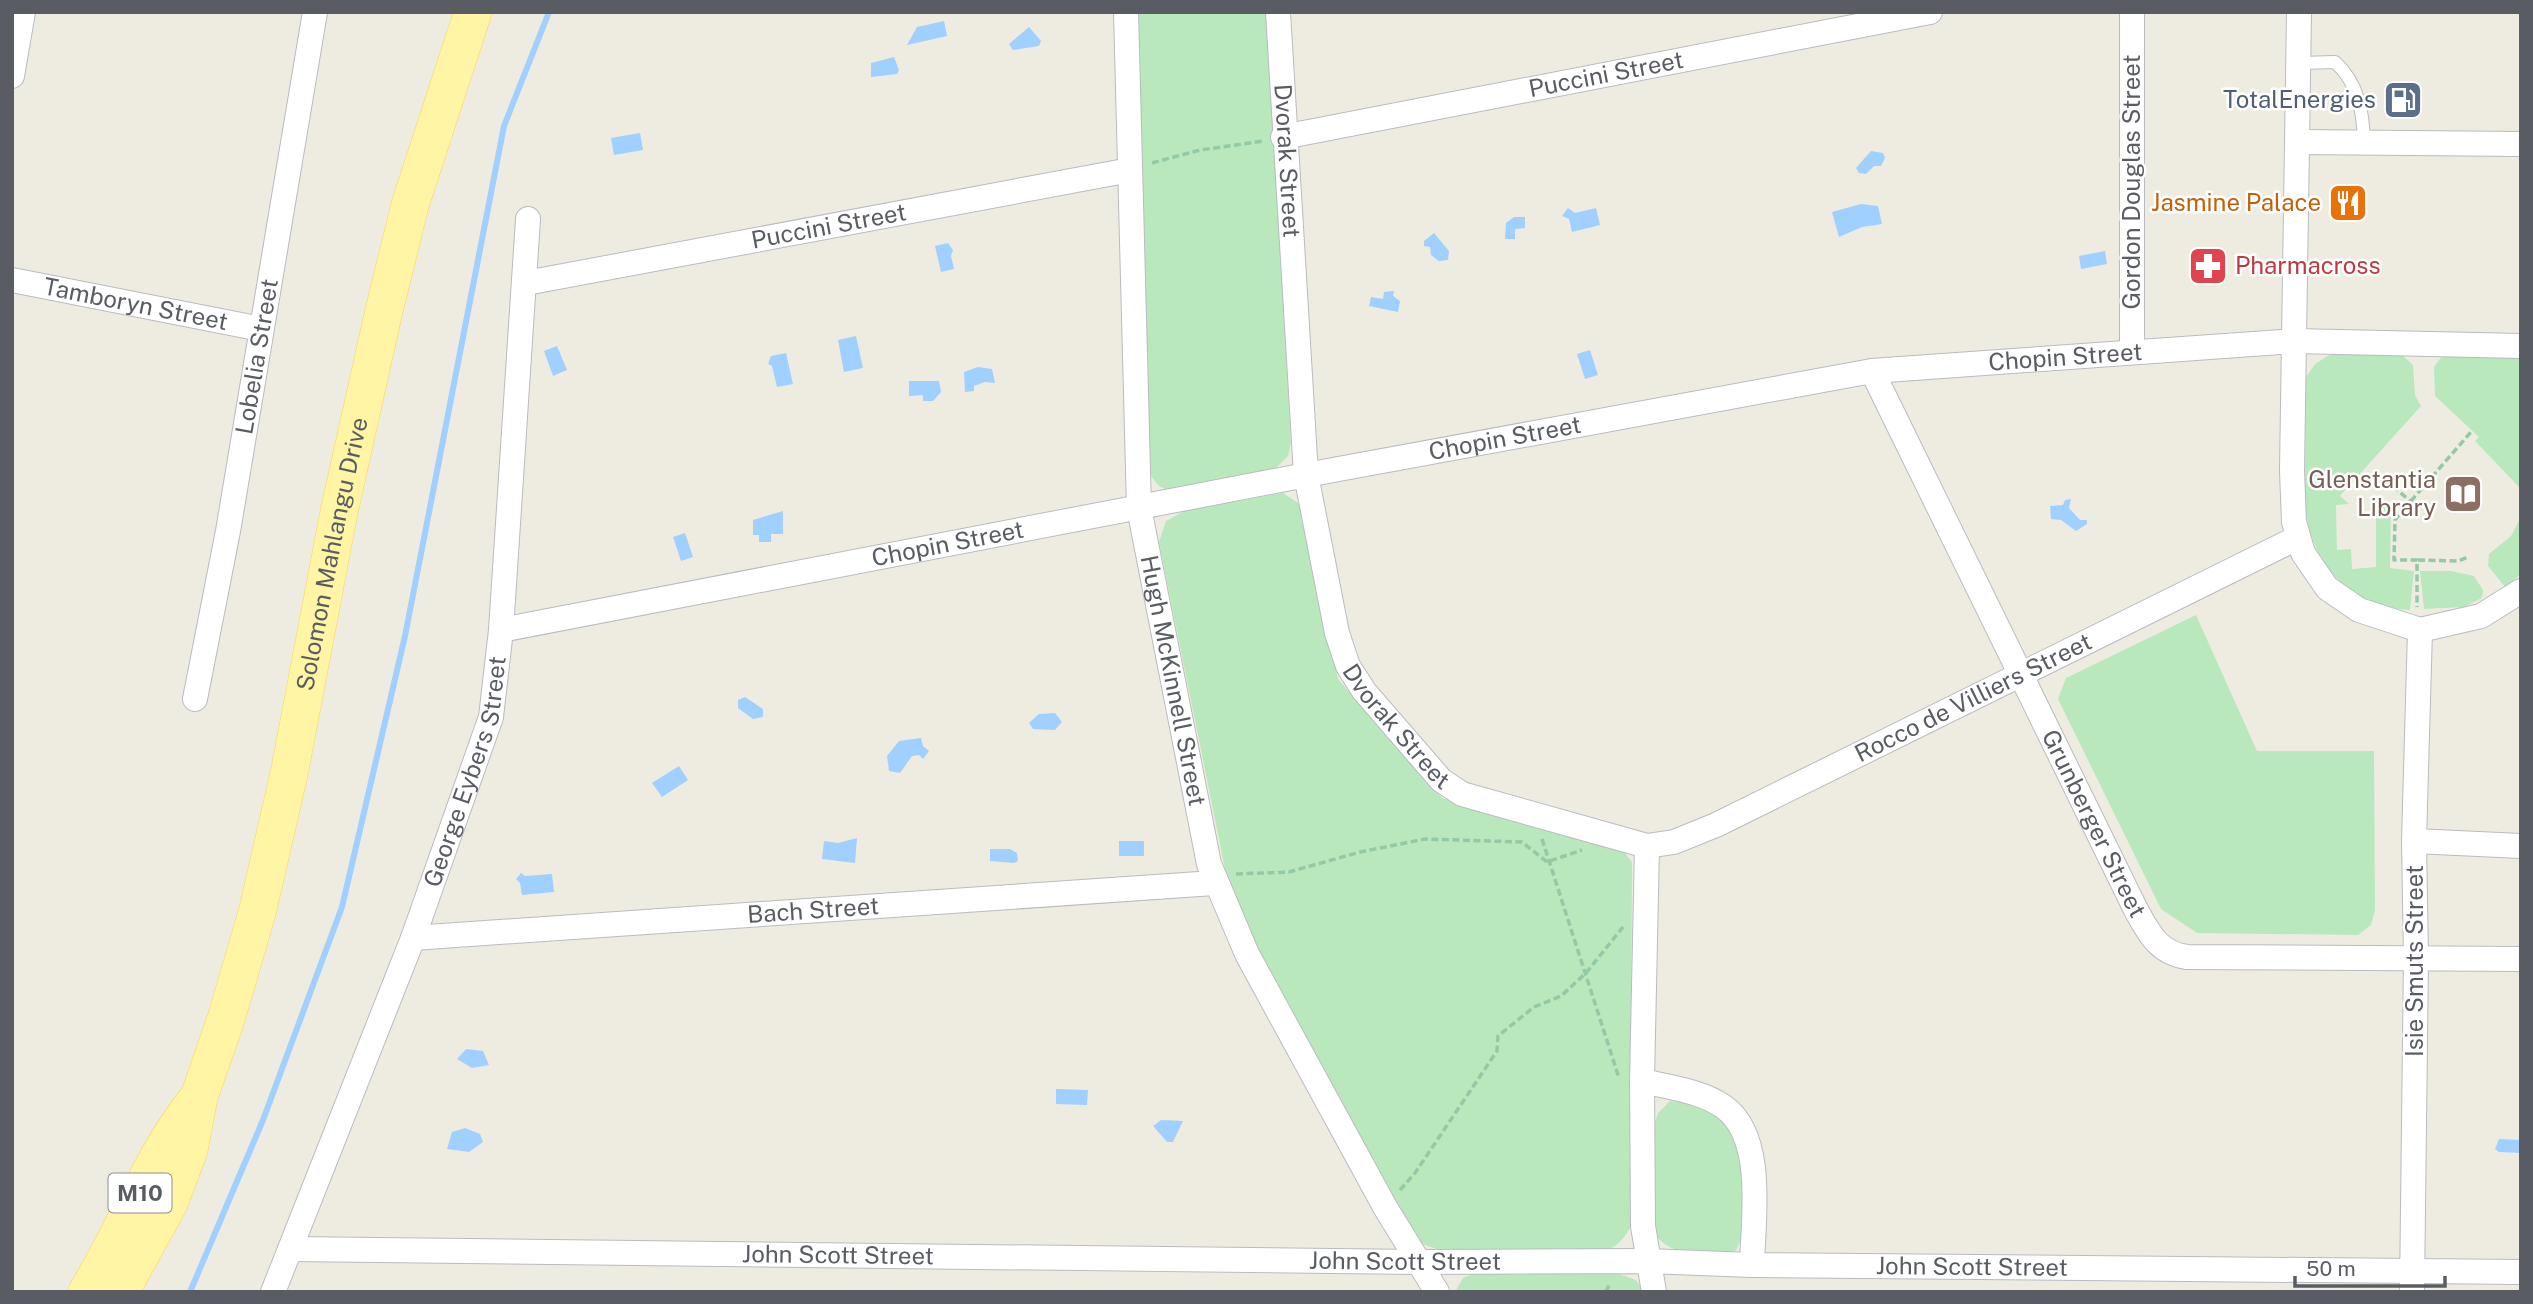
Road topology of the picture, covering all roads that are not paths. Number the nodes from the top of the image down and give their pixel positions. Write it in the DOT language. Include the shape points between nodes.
graph roads {
  1 [pos="23,12"];
  2 [pos="315,12"];
  3 [pos="473,12"];
  4 [pos="1126,12"];
  5 [pos="1278,12"];
  6 [pos="1930,12"];
  7 [pos="2132,12"];
  8 [pos="2299,12"];
  9 [pos="2299,63"];
  10 [pos="12,76"];
  11 [pos="1283,137"];
  12 [pos="2298,142"];
  13 [pos="2364,142"];
  14 [pos="2521,144"];
  15 [pos="1130,170"];
  16 [pos="528,219"];
  17 [pos="12,279"];
  18 [pos="526,283"];
  19 [pos="261,329"];
  20 [pos="2294,341"];
  21 [pos="2521,346"];
  22 [pos="2132,352"];
  23 [pos="1872,371"];
  24 [pos="1306,475"];
  25 [pos="1139,508"];
  26 [pos="2297,538"];
  27 [pos="2521,591"];
  28 [pos="2418,620"];
  29 [pos="501,630"];
  30 [pos="2020,676"];
  31 [pos="195,699"];
  32 [pos="2414,841"];
  33 [pos="1647,846"];
  34 [pos="2521,846"];
  35 [pos="1214,883"];
  36 [pos="412,938"];
  37 [pos="2416,958"];
  38 [pos="2521,959"];
  39 [pos="1642,1081"];
  40 [pos="199,1097"];
  41 [pos="290,1249"];
  42 [pos="1647,1261"];
  43 [pos="1419,1262"];
  44 [pos="1752,1265"];
  45 [pos="2521,1272"];
  46 [pos="2412,1281"];
  47 [pos="87,1292"];
  48 [pos="120,1292"];
  49 [pos="274,1292"];
  50 [pos="1437,1292"];
  51 [pos="1654,1292"];
  1 -- 10 [label="street"];
  2 -- 19 [label="street, Lobelia Street"];
  3 -- 40 [label="main road, Solomon Mahlangu Drive" via="407,217 339,512 289,774 257,913"];
  4 -- 15 [label="street, Hugh McKinnell Street"];
  5 -- 11 [label="street, Dvorak Street"];
  6 -- 11 [label="street, Puccini Street"];
  7 -- 22 [label="street, Gordon Douglas Street"];
  8 -- 9 [label="street"];
  9 -- 12 [label="street"];
  9 -- 13 [label="lane" via="2335,62 2343,69 2361,104"];
  11 -- 24 [label="street, Dvorak Street"];
  12 -- 13 [label="street"];
  12 -- 20 [label="street"];
  13 -- 14 [label="street"];
  15 -- 18 [label="street, Puccini Street"];
  15 -- 25 [label="street, Hugh McKinnell Street"];
  16 -- 18 [label="street, George Eybers Street"];
  17 -- 19 [label="street, Tamboryn Street"];
  18 -- 29 [label="street, George Eybers Street"];
  19 -- 31 [label="street, Lobelia Street"];
  20 -- 21 [label="street, Chopin Street"];
  20 -- 22 [label="street, Chopin Street"];
  20 -- 26 [label="street" via="2292,471"];
  22 -- 23 [label="street, Chopin Street"];
  23 -- 24 [label="street, Chopin Street"];
  23 -- 30 [label="street, Grunberger Street"];
  24 -- 25 [label="street, Chopin Street"];
  24 -- 33 [label="street, Dvorak Street" via="1337,633 1356,681 1430,768 1451,788 1474,797"];
  25 -- 29 [label="street, Chopin Street"];
  25 -- 35 [label="street, Hugh McKinnell Street"];
  26 -- 28 [label="street" via="2310,566 2336,596 2359,610"];
  26 -- 30 [label="street, Rocco de Villiers Street"];
  27 -- 28 [label="street" via="2481,615"];
  28 -- 32 [label="street, Isie Smuts Street"];
  29 -- 36 [label="street, George Eybers Street" via="486,735"];
  30 -- 33 [label="street, Rocco de Villiers Street" via="1693,835"];
  30 -- 37 [label="street, Grunberger Street" via="2136,910 2161,948 2187,957"];
  32 -- 34 [label="street"];
  32 -- 37 [label="street, Isie Smuts Street"];
  33 -- 39 [label="street"];
  35 -- 36 [label="street, Bach Street"];
  35 -- 43 [label="street, Hugh McKinnell Street" via="1247,954"];
  36 -- 41 [label="street, George Eybers Street"];
  37 -- 38 [label="street, Grunberger Street"];
  37 -- 46 [label="street, Isie Smuts Street"];
  39 -- 42 [label="street"];
  39 -- 44 [label="street" via="1706,1097 1734,1117 1752,1163"];
  40 -- 47 [label="main road, Solomon Mahlangu Drive / M10" via="167,1137"];
  40 -- 48 [label="main road, Solomon Mahlangu Drive / M10" via="189,1150 170,1203"];
  41 -- 43 [label="street, John Scott Street"];
  41 -- 49 [label="street, George Eybers Street"];
  42 -- 43 [label="street, John Scott Street"];
  42 -- 44 [label="street, John Scott Street"];
  42 -- 51 [label="street"];
  43 -- 50 [label="street, Hugh McKinnell Street"];
  44 -- 46 [label="street, John Scott Street"];
  45 -- 46 [label="street, John Scott Street"];
}
